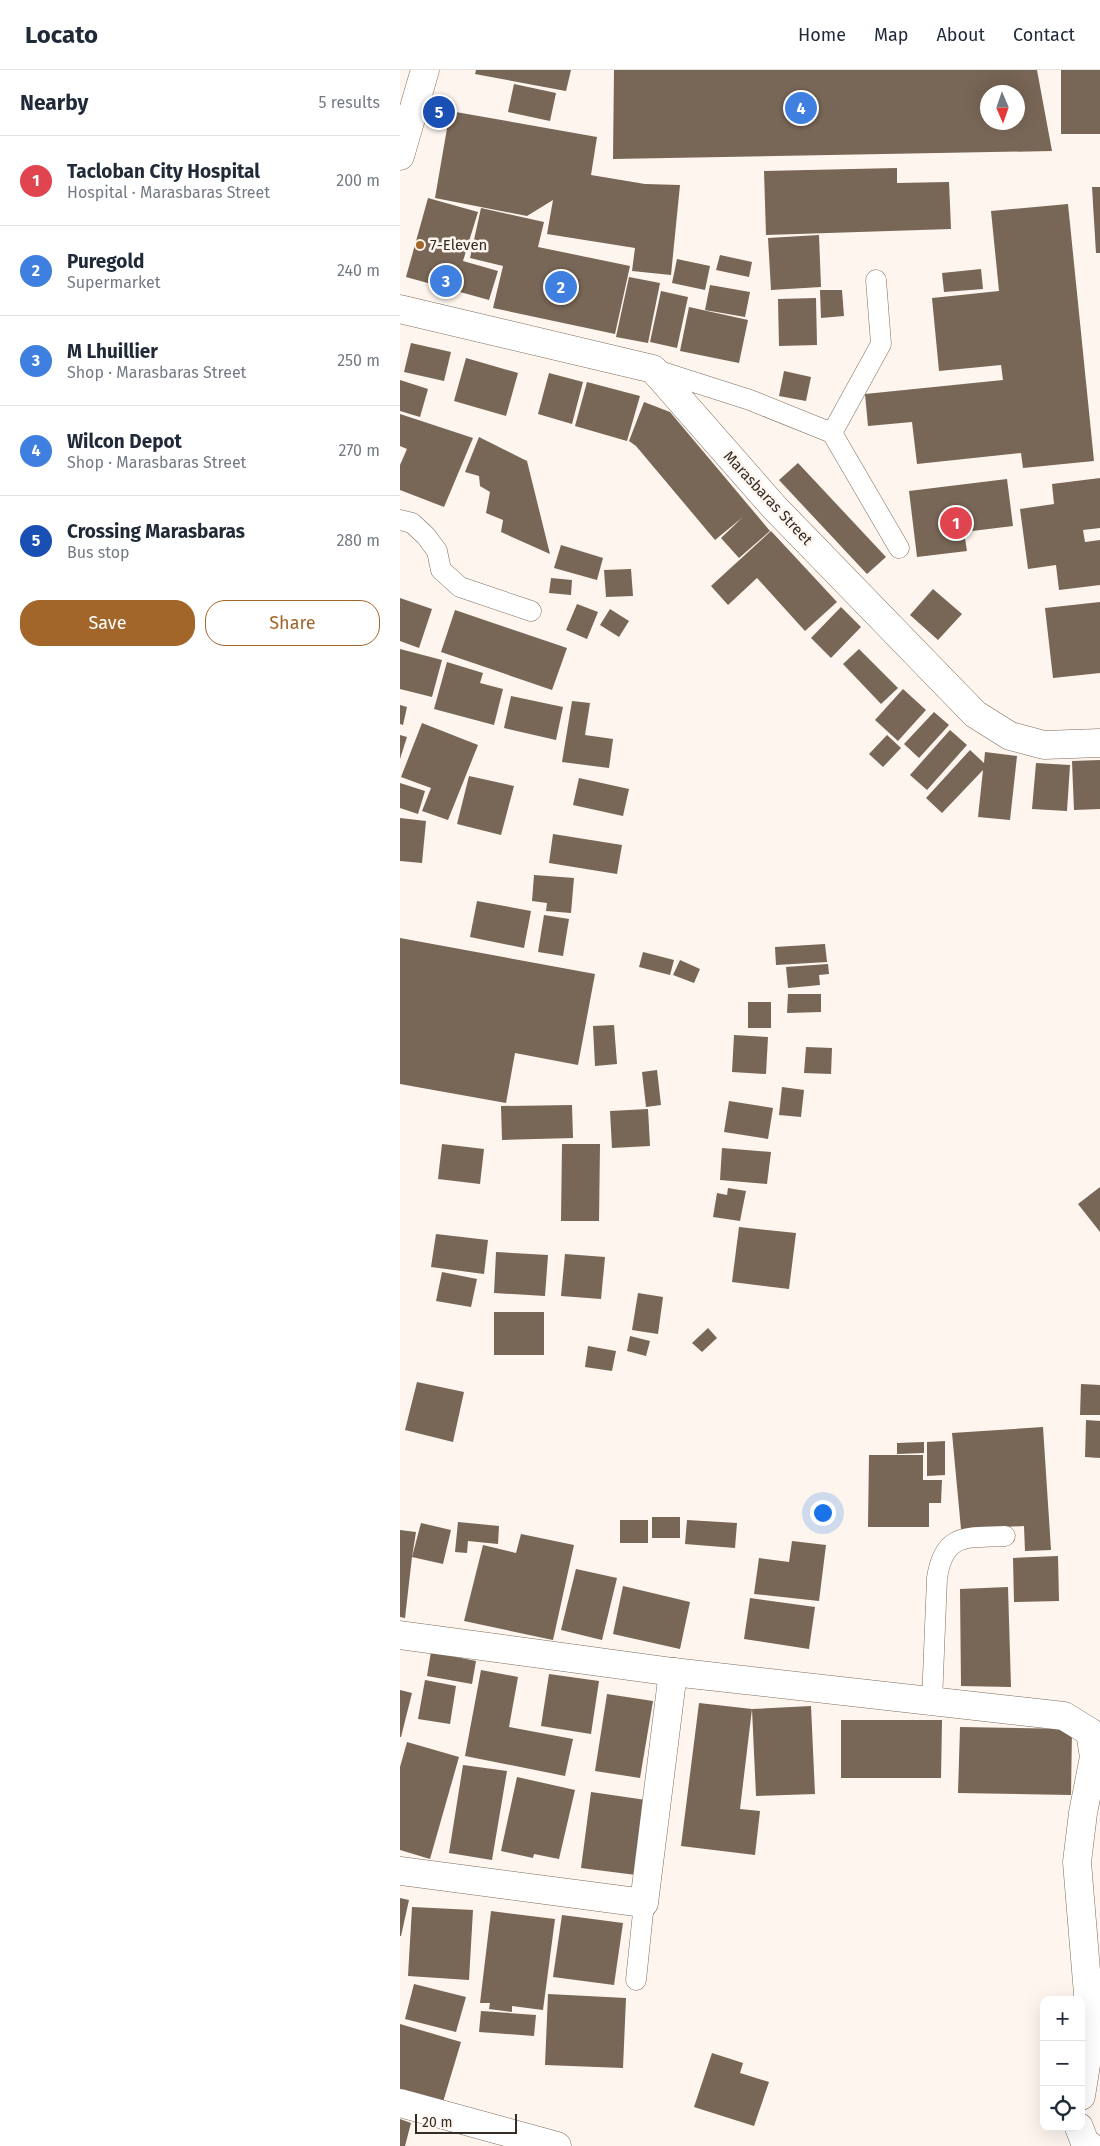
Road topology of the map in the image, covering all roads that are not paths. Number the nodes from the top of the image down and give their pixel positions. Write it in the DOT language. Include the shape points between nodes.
graph roads {
  1 [pos="425,70"];
  2 [pos="401,150"];
  3 [pos="876,280"];
  4 [pos="400,309"];
  5 [pos="653,369"];
  6 [pos="832,433"];
  7 [pos="400,520"];
  8 [pos="899,548"];
  9 [pos="531,611"];
  10 [pos="1100,743"];
  11 [pos="1005,1536"];
  12 [pos="400,1635"];
  13 [pos="673,1672"];
  14 [pos="932,1701"];
  15 [pos="400,1871"];
  16 [pos="644,1903"];
  17 [pos="636,1980"];
  18 [pos="1083,2086"];
  19 [pos="400,2102"];
  20 [pos="1081,2131"];
  21 [pos="557,2146"];
  22 [pos="1090,2146"];
  1 -- 2 [label="street"];
  3 -- 6 [label="lane" via="881,344"];
  4 -- 5 [label="street"];
  5 -- 6 [label="lane" via="750,400"];
  5 -- 10 [label="street, Marasbaras Street" via="774,507 975,714 1010,736 1044,745"];
  6 -- 8 [label="lane"];
  7 -- 9 [label="lane" via="412,523 426,536 437,551 441,570 460,587"];
  11 -- 14 [label="lane" via="964,1538 951,1544 940,1560"];
  12 -- 13 [label="street"];
  13 -- 14 [label="street"];
  13 -- 16 [label="street"];
  14 -- 18 [label="street" via="1064,1716 1090,1732 1094,1757 1077,1862 1088,1994 1089,2046"];
  15 -- 16 [label="street"];
  16 -- 17 [label="lane"];
  19 -- 21 [label="street"];
  20 -- 22 [label="street"];
}
